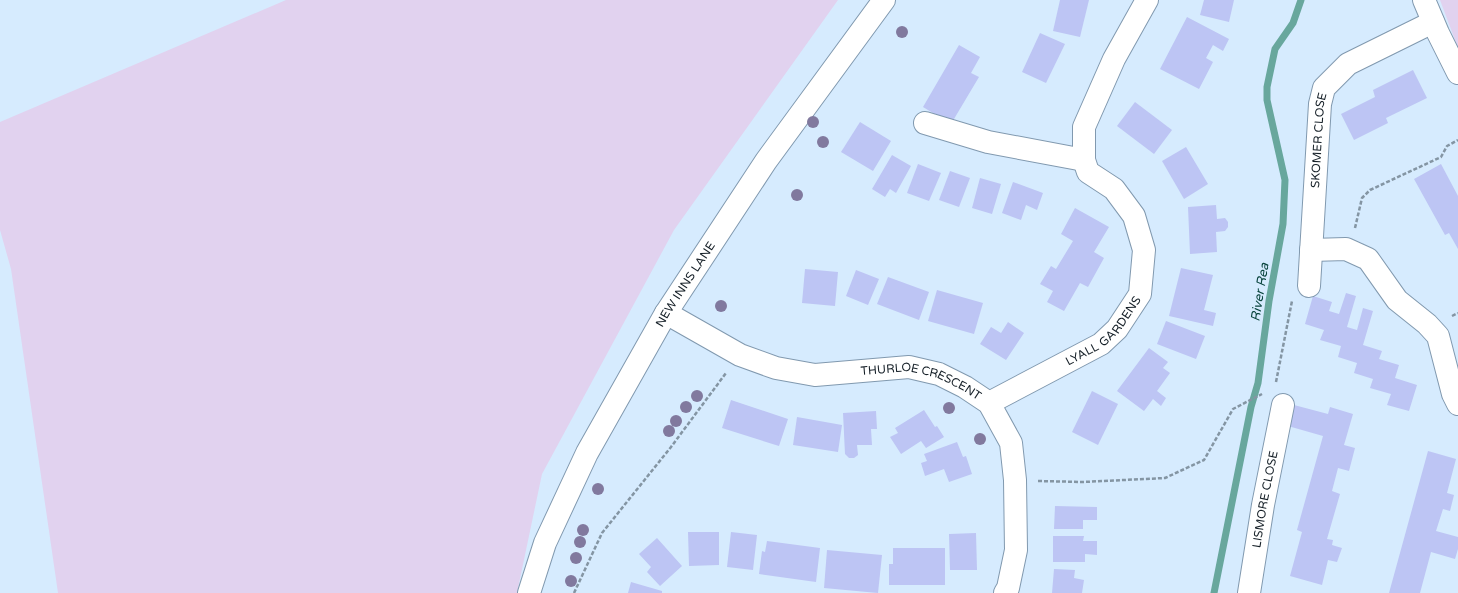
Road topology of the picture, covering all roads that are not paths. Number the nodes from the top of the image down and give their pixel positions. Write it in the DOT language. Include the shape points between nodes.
graph roads {
  1 [pos="884,0"];
  2 [pos="1147,0"];
  3 [pos="1424,0"];
  4 [pos="1433,22"];
  5 [pos="1458,73"];
  6 [pos="925,123"];
  7 [pos="1084,160"];
  8 [pos="1311,250"];
  9 [pos="1309,286"];
  10 [pos="666,313"];
  11 [pos="1279,396"];
  12 [pos="989,403"];
  13 [pos="1458,404"];
  14 [pos="529,593"];
  15 [pos="1005,593"];
  16 [pos="1249,593"];
  1 -- 10 [label="street, NEW INNS LANE" via="766,161"];
  2 -- 7 [label="street" via="1114,59 1084,127"];
  3 -- 4 [label="street"];
  4 -- 5 [label="street"];
  4 -- 8 [label="street, SKOMER CLOSE" via="1348,64 1324,88 1320,104"];
  6 -- 7 [label="street" via="988,142"];
  7 -- 12 [label="street, LYALL GARDENS" via="1088,172 1114,189 1134,216 1144,250 1140,294 1117,329 1101,344"];
  8 -- 9 [label="street, SKOMER CLOSE"];
  8 -- 13 [label="street" via="1346,248 1368,259 1397,300 1438,336"];
  10 -- 12 [label="street, THURLOE CRESCENT" via="740,355 776,368 815,375 909,367 939,374 966,387"];
  10 -- 14 [label="street, NEW INNS LANE" via="588,453 545,543"];
  11 -- 16 [label="street, LISMORE CLOSE"];
  12 -- 15 [label="street, THURLOE CRESCENT" via="1011,443 1015,480 1016,550"];
}
